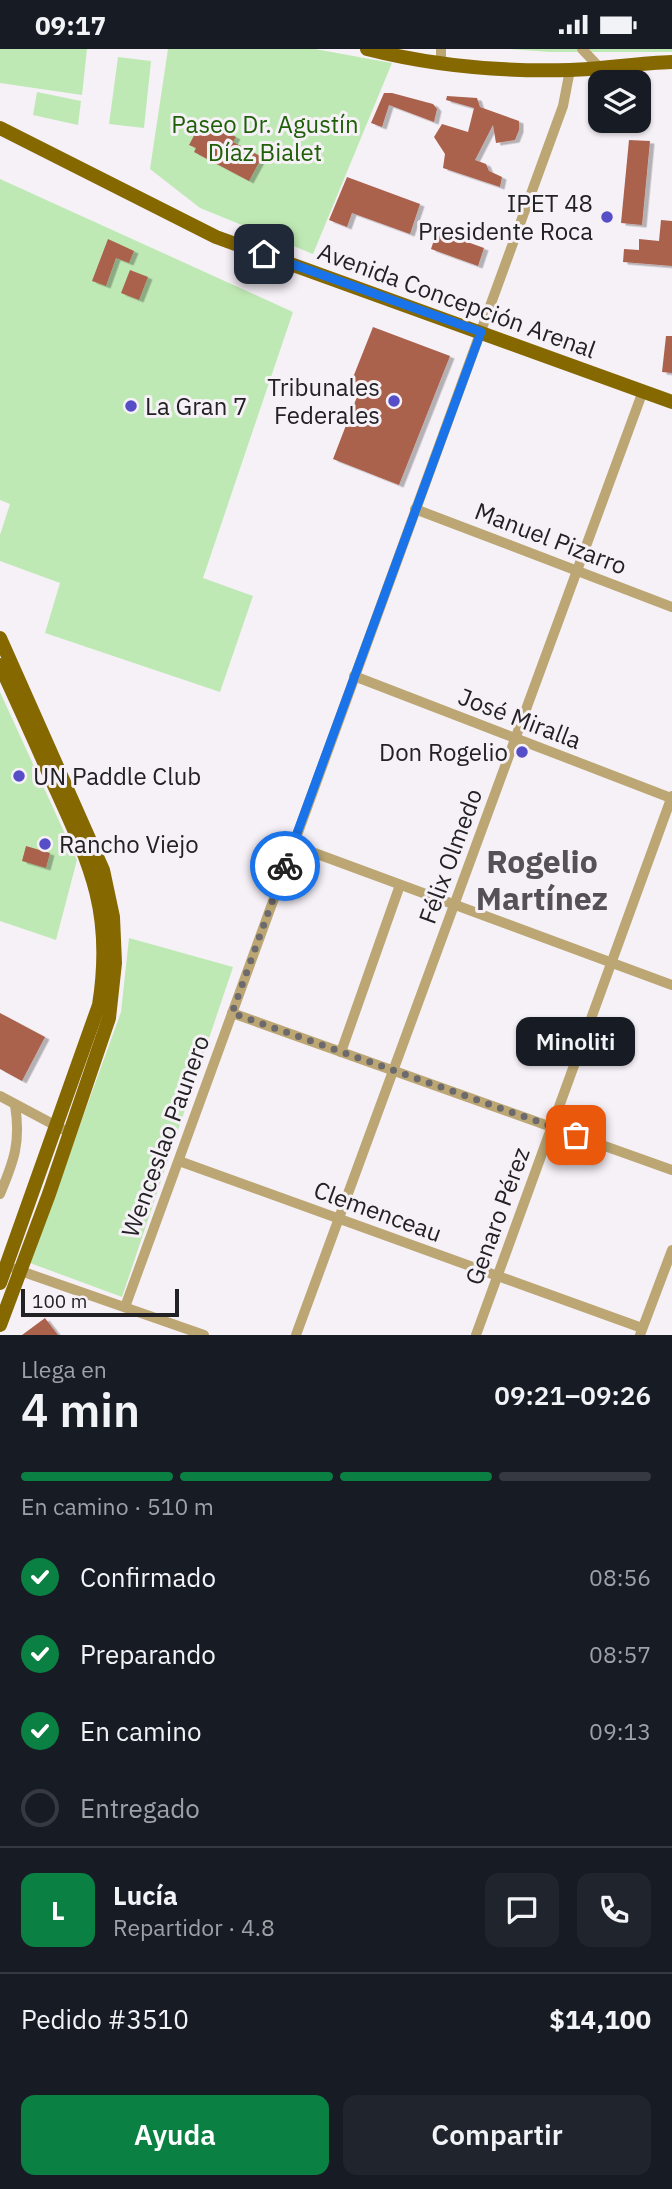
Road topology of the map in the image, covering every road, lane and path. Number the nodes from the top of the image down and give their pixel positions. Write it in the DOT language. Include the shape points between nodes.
graph roads {
  1 [pos="367,49"];
  2 [pos="442,49"];
  3 [pos="582,49"];
  4 [pos="672,62"];
  5 [pos="441,65"];
  6 [pos="600,68"];
  7 [pos="570,70"];
  8 [pos="0,128"];
  9 [pos="0,137"];
  10 [pos="479,336"];
  11 [pos="641,395"];
  12 [pos="672,402"];
  13 [pos="672,409"];
  14 [pos="415,509"];
  15 [pos="578,571"];
  16 [pos="672,607"];
  17 [pos="0,638"];
  18 [pos="0,665"];
  19 [pos="354,676"];
  20 [pos="516,739"];
  21 [pos="671,797"];
  22 [pos="293,845"];
  23 [pos="400,885"];
  24 [pos="455,905"];
  25 [pos="611,963"];
  26 [pos="672,985"];
  27 [pos="232,1013"];
  28 [pos="341,1052"];
  29 [pos="394,1070"];
  30 [pos="0,1096"];
  31 [pos="15,1105"];
  32 [pos="552,1126"];
  33 [pos="63,1129"];
  34 [pos="179,1161"];
  35 [pos="672,1170"];
  36 [pos="0,1194"];
  37 [pos="339,1219"];
  38 [pos="672,1249"];
  39 [pos="6,1266"];
  40 [pos="21,1271"];
  41 [pos="497,1276"];
  42 [pos="4,1286"];
  43 [pos="125,1307"];
  44 [pos="0,1325"];
  45 [pos="641,1331"];
  46 [pos="204,1335"];
  47 [pos="296,1335"];
  48 [pos="476,1335"];
  1 -- 5 [label="main road"];
  2 -- 5 [label="street"];
  3 -- 6 [label="street"];
  4 -- 6 [label="main road"];
  5 -- 7 [label="main road"];
  6 -- 7 [label="main road"];
  7 -- 10 [label="street, Wenceslao Paunero" via="563,106"];
  8 -- 10 [label="main road, Avenida Concepción Arenal" via="199,229"];
  9 -- 10 [label="main road, Avenida Concepción Arenal" via="191,234"];
  10 -- 11 [label="main road, Avenida Concepción Arenal"];
  10 -- 14 [label="street, Wenceslao Paunero"];
  11 -- 12 [label="main road, Avenida Concepción Arenal"];
  11 -- 13 [label="main road, Avenida Concepción Arenal"];
  11 -- 15 [label="street, Félix Olmedo"];
  14 -- 15 [label="street, Manuel Pizarro"];
  14 -- 19 [label="street, Wenceslao Paunero"];
  15 -- 16 [label="street, Manuel Pizarro"];
  15 -- 20 [label="street, Félix Olmedo"];
  17 -- 33 [label="main road" via="98,857 113,917 109,1018"];
  18 -- 33 [label="main road" via="86,854 103,928 99,1005"];
  19 -- 20 [label="street, José Miralla"];
  19 -- 22 [label="street, Wenceslao Paunero"];
  20 -- 21 [label="street, José Miralla"];
  20 -- 24 [label="street, Félix Olmedo"];
  21 -- 25 [label="street, Genaro Pérez"];
  22 -- 23 [label="street"];
  22 -- 27 [label="street, Wenceslao Paunero"];
  23 -- 24 [label="street"];
  23 -- 28 [label="street"];
  24 -- 25 [label="street"];
  24 -- 29 [label="street, Félix Olmedo"];
  25 -- 26 [label="street"];
  25 -- 32 [label="street, Genaro Pérez"];
  27 -- 28 [label="street"];
  27 -- 34 [label="street, Wenceslao Paunero"];
  28 -- 29 [label="street"];
  29 -- 32 [label="street"];
  29 -- 37 [label="street, Félix Olmedo"];
  30 -- 31 [label="street"];
  31 -- 33 [label="street"];
  31 -- 36 [label="street" via="18,1144"];
  32 -- 35 [label="street"];
  32 -- 41 [label="street, Genaro Pérez"];
  33 -- 39 [label="main road"];
  33 -- 40 [label="main road"];
  34 -- 37 [label="street, Clemenceau"];
  34 -- 43 [label="street, Wenceslao Paunero"];
  37 -- 41 [label="street, Clemenceau"];
  37 -- 47 [label="street, Félix Olmedo"];
  38 -- 45 [label="street"];
  39 -- 40 [label="street"];
  39 -- 42 [label="main road"];
  40 -- 42 [label="main road"];
  40 -- 43 [label="street"];
  41 -- 45 [label="street, Clemenceau"];
  41 -- 48 [label="street, Genaro Pérez"];
  42 -- 44 [label="main road"];
  43 -- 46 [label="street"];
}
